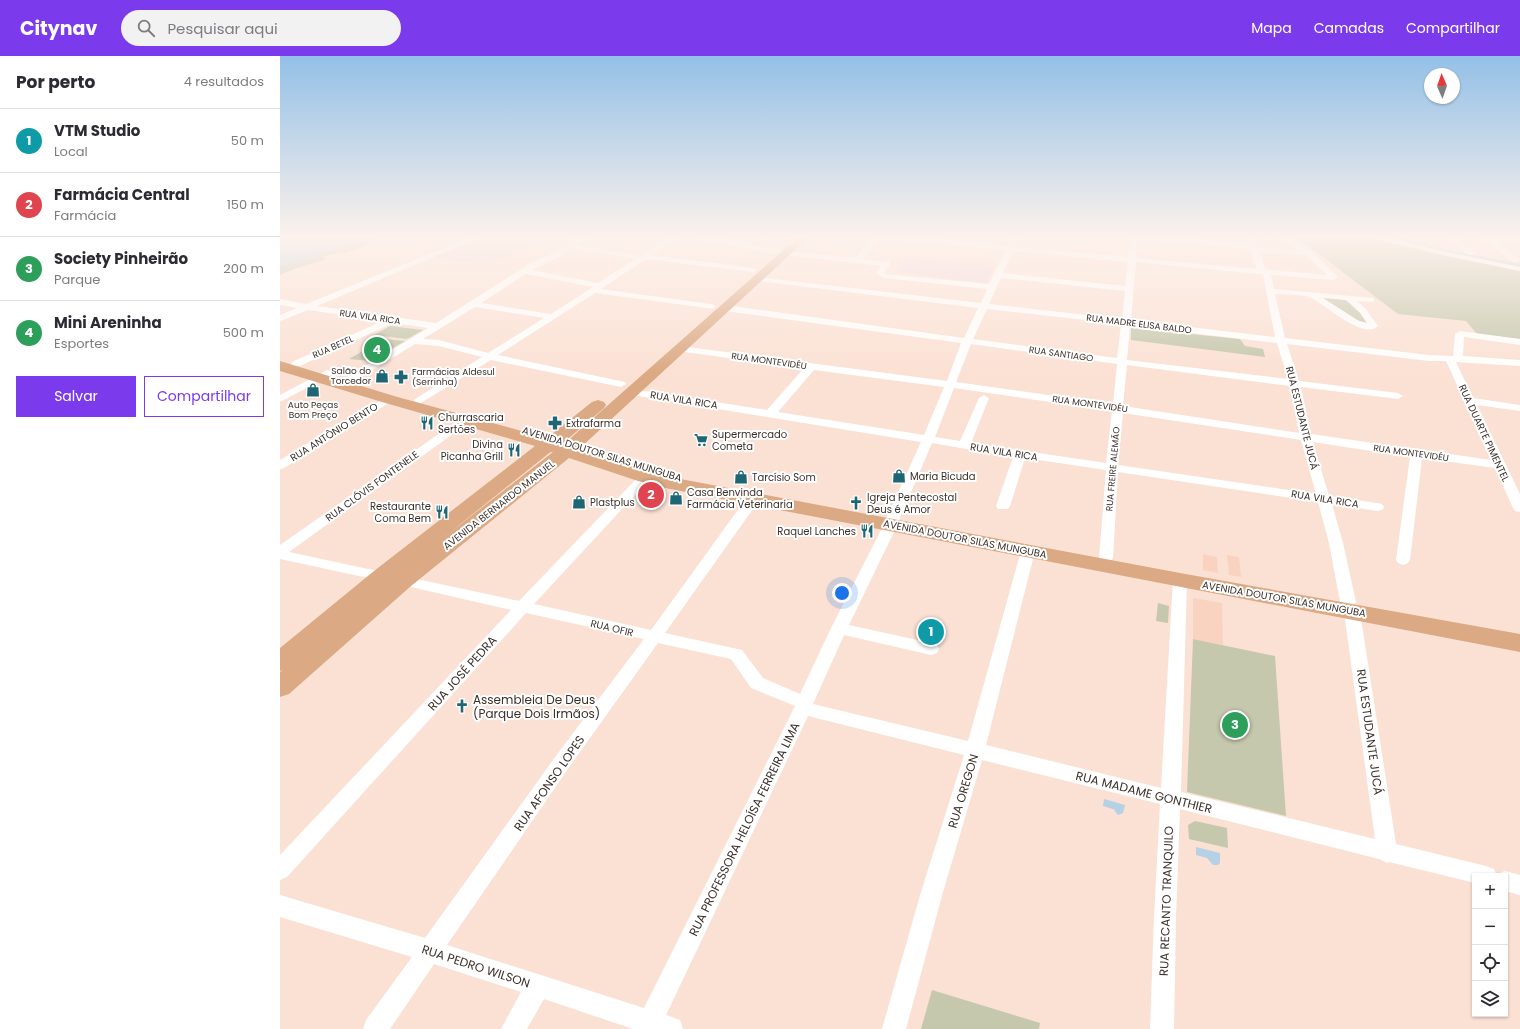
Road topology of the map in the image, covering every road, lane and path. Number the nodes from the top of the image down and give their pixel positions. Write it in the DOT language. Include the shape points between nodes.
graph roads {
  1 [pos="364,283"];
  2 [pos="505,283"];
  3 [pos="577,283"];
  4 [pos="603,283"];
  5 [pos="746,283"];
  6 [pos="818,283"];
  7 [pos="954,283"];
  8 [pos="994,283"];
  9 [pos="1082,283"];
  10 [pos="1129,283"];
  11 [pos="1269,283"];
  12 [pos="992,287"];
  13 [pos="596,288"];
  14 [pos="1128,288"];
  15 [pos="1271,291"];
  16 [pos="1310,294"];
  17 [pos="1348,298"];
  18 [pos="1370,300"];
  19 [pos="280,302"];
  20 [pos="473,304"];
  21 [pos="984,306"];
  22 [pos="306,307"];
  23 [pos="718,308"];
  24 [pos="553,317"];
  25 [pos="280,318"];
  26 [pos="392,320"];
  27 [pos="1126,322"];
  28 [pos="437,326"];
  29 [pos="413,341"];
  30 [pos="968,341"];
  31 [pos="1281,341"];
  32 [pos="1520,342"];
  33 [pos="680,349"];
  34 [pos="492,357"];
  35 [pos="1453,358"];
  36 [pos="1123,362"];
  37 [pos="1520,364"];
  38 [pos="284,365"];
  39 [pos="811,367"];
  40 [pos="324,375"];
  41 [pos="349,380"];
  42 [pos="1295,384"];
  43 [pos="949,385"];
  44 [pos="627,388"];
  45 [pos="1398,396"];
  46 [pos="984,398"];
  47 [pos="280,399"];
  48 [pos="388,399"];
  49 [pos="420,401"];
  50 [pos="1470,401"];
  51 [pos="1119,408"];
  52 [pos="1520,408"];
  53 [pos="770,414"];
  54 [pos="464,421"];
  55 [pos="1306,437"];
  56 [pos="927,440"];
  57 [pos="561,445"];
  58 [pos="964,446"];
  59 [pos="1020,454"];
  60 [pos="1416,454"];
  61 [pos="280,465"];
  62 [pos="1500,465"];
  63 [pos="1112,467"];
  64 [pos="645,477"];
  65 [pos="753,499"];
  66 [pos="1324,499"];
  67 [pos="1519,505"];
  68 [pos="1003,506"];
  69 [pos="1377,508"];
  70 [pos="891,522"];
  71 [pos="1028,551"];
  72 [pos="280,554"];
  73 [pos="1106,558"];
  74 [pos="1403,560"];
  75 [pos="393,579"];
  76 [pos="1180,580"];
  77 [pos="523,607"];
  78 [pos="1350,607"];
  79 [pos="839,628"];
  80 [pos="1520,633"];
  81 [pos="654,637"];
  82 [pos="1520,643"];
  83 [pos="931,649"];
  84 [pos="280,662"];
  85 [pos="280,687"];
  86 [pos="804,706"];
  87 [pos="975,751"];
  88 [pos="1171,798"];
  89 [pos="1387,852"];
  90 [pos="280,870"];
  91 [pos="1474,873"];
  92 [pos="1508,882"];
  93 [pos="1520,885"];
  94 [pos="280,906"];
  95 [pos="431,951"];
  96 [pos="538,986"];
  97 [pos="656,1027"];
  98 [pos="375,1029"];
  99 [pos="512,1029"];
  100 [pos="894,1029"];
  101 [pos="1162,1029"];
  1 -- 22 [label="street"];
  2 -- 20 [label="street"];
  3 -- 13 [label="street, RUA SANTIAGO"];
  4 -- 13 [label="street"];
  5 -- 23 [label="main road, AVENIDA BERNARDO MANUEL"];
  6 -- 21 [label="street, RUA MADRE ELISA BALDO"];
  7 -- 12 [label="street"];
  8 -- 12 [label="street, RUA PROFESSORA HELOÍSA FERREIRA LIMA"];
  9 -- 14 [label="street"];
  10 -- 14 [label="street, RUA FREIRE ALEMÃO"];
  11 -- 15 [label="street, RUA ESTUDANTE JUCÁ"];
  12 -- 21 [label="street, RUA PROFESSORA HELOÍSA FERREIRA LIMA"];
  13 -- 23 [label="street, RUA SANTIAGO"];
  13 -- 24 [label="street"];
  14 -- 27 [label="street, RUA FREIRE ALEMÃO"];
  15 -- 16 [label="street"];
  15 -- 31 [label="street, RUA ESTUDANTE JUCÁ"];
  16 -- 17 [label="street"];
  16 -- 17 [label="street" via="1356,323 1373,326 1363,311"];
  17 -- 18 [label="street"];
  19 -- 22 [label="street, RUA VILA RICA"];
  20 -- 24 [label="street"];
  20 -- 28 [label="street"];
  21 -- 27 [label="street, RUA MADRE ELISA BALDO"];
  21 -- 30 [label="street, RUA PROFESSORA HELOÍSA FERREIRA LIMA"];
  22 -- 25 [label="street"];
  22 -- 26 [label="street, RUA VILA RICA"];
  23 -- 30 [label="street, RUA SANTIAGO"];
  23 -- 33 [label="main road, AVENIDA BERNARDO MANUEL"];
  23 -- 44 [label="main road, AVENIDA BERNARDO MANUEL"];
  24 -- 34 [label="street"];
  26 -- 28 [label="street, RUA VILA RICA"];
  26 -- 38 [label="street, RUA BETEL"];
  27 -- 31 [label="street, RUA MADRE ELISA BALDO"];
  27 -- 36 [label="street, RUA FREIRE ALEMÃO"];
  28 -- 29 [label="street"];
  29 -- 34 [label="street, RUA VILA RICA" via="440,343"];
  29 -- 41 [label="street"];
  30 -- 36 [label="street, RUA SANTIAGO"];
  30 -- 43 [label="street, RUA PROFESSORA HELOÍSA FERREIRA LIMA"];
  31 -- 35 [label="street, RUA MADRE ELISA BALDO" via="1429,358"];
  31 -- 42 [label="street, RUA ESTUDANTE JUCÁ"];
  32 -- 35 [label="street" via="1460,334"];
  33 -- 39 [label="street, RUA MONTEVIDÉU"];
  33 -- 44 [label="main road, AVENIDA BERNARDO MANUEL"];
  34 -- 44 [label="street, RUA VILA RICA"];
  34 -- 49 [label="street"];
  35 -- 37 [label="street, RUA MADRE ELISA BALDO"];
  35 -- 50 [label="street, RUA DUARTE PIMENTEL"];
  36 -- 42 [label="street, RUA SANTIAGO"];
  36 -- 51 [label="street, RUA FREIRE ALEMÃO"];
  38 -- 40 [label="main road, AVENIDA DOUTOR SILAS MUNGUBA"];
  39 -- 43 [label="street, RUA MONTEVIDÉU"];
  39 -- 53 [label="street"];
  40 -- 41 [label="main road, AVENIDA DOUTOR SILAS MUNGUBA"];
  40 -- 47 [label="street"];
  40 -- 48 [label="main road, AVENIDA DOUTOR SILAS MUNGUBA"];
  41 -- 49 [label="main road, AVENIDA DOUTOR SILAS MUNGUBA"];
  42 -- 45 [label="street, RUA SANTIAGO"];
  42 -- 55 [label="street, RUA ESTUDANTE JUCÁ"];
  43 -- 51 [label="street, RUA MONTEVIDÉU"];
  43 -- 56 [label="street, RUA PROFESSORA HELOÍSA FERREIRA LIMA"];
  44 -- 53 [label="street, RUA VILA RICA"];
  44 -- 57 [label="main road, AVENIDA BERNARDO MANUEL"];
  46 -- 58 [label="street"];
  48 -- 54 [label="main road, AVENIDA DOUTOR SILAS MUNGUBA"];
  48 -- 61 [label="street, RUA ANTÔNIO BENTO"];
  49 -- 57 [label="main road, AVENIDA DOUTOR SILAS MUNGUBA"];
  50 -- 52 [label="street"];
  50 -- 62 [label="street, RUA DUARTE PIMENTEL"];
  51 -- 55 [label="street, RUA MONTEVIDÉU"];
  51 -- 63 [label="street, RUA FREIRE ALEMÃO"];
  53 -- 56 [label="street, RUA VILA RICA"];
  54 -- 57 [label="main road, AVENIDA DOUTOR SILAS MUNGUBA"];
  54 -- 72 [label="street, RUA CLÓVIS FONTENELE"];
  55 -- 60 [label="street, RUA MONTEVIDÉU"];
  55 -- 66 [label="street, RUA ESTUDANTE JUCÁ"];
  56 -- 58 [label="street, RUA VILA RICA"];
  56 -- 70 [label="street, RUA PROFESSORA HELOÍSA FERREIRA LIMA"];
  57 -- 64 [label="main road, AVENIDA DOUTOR SILAS MUNGUBA"];
  57 -- 70 [label="main road, AVENIDA DOUTOR SILAS MUNGUBA" via="671,476"];
  57 -- 75 [label="main road, AVENIDA BERNARDO MANUEL"];
  58 -- 59 [label="street, RUA VILA RICA"];
  59 -- 63 [label="street, RUA VILA RICA"];
  59 -- 68 [label="street"];
  60 -- 62 [label="street, RUA MONTEVIDÉU"];
  60 -- 74 [label="street"];
  62 -- 67 [label="street, RUA DUARTE PIMENTEL"];
  63 -- 66 [label="street, RUA VILA RICA"];
  63 -- 73 [label="street, RUA FREIRE ALEMÃO"];
  64 -- 65 [label="main road, AVENIDA DOUTOR SILAS MUNGUBA"];
  64 -- 77 [label="street, RUA JOSÉ PEDRA"];
  65 -- 70 [label="main road, AVENIDA DOUTOR SILAS MUNGUBA"];
  65 -- 81 [label="street, RUA AFONSO LOPES"];
  66 -- 69 [label="street, RUA VILA RICA"];
  66 -- 78 [label="street, RUA ESTUDANTE JUCÁ"];
  70 -- 71 [label="main road, AVENIDA DOUTOR SILAS MUNGUBA"];
  70 -- 73 [label="main road, AVENIDA DOUTOR SILAS MUNGUBA"];
  70 -- 79 [label="street, RUA PROFESSORA HELOÍSA FERREIRA LIMA"];
  71 -- 76 [label="main road, AVENIDA DOUTOR SILAS MUNGUBA"];
  71 -- 87 [label="street, RUA OREGON"];
  72 -- 75 [label="street, RUA OFIR"];
  73 -- 78 [label="main road, AVENIDA DOUTOR SILAS MUNGUBA"];
  75 -- 77 [label="street, RUA OFIR"];
  75 -- 84 [label="main road, AVENIDA BERNARDO MANUEL"];
  75 -- 85 [label="main road, AVENIDA BERNARDO MANUEL"];
  76 -- 78 [label="main road, AVENIDA DOUTOR SILAS MUNGUBA"];
  76 -- 88 [label="street, RUA RECANTO TRANQUILO"];
  77 -- 81 [label="street, RUA OFIR"];
  77 -- 90 [label="street, RUA JOSÉ PEDRA"];
  78 -- 80 [label="main road, AVENIDA DOUTOR SILAS MUNGUBA"];
  78 -- 82 [label="main road, AVENIDA DOUTOR SILAS MUNGUBA"];
  78 -- 89 [label="street, RUA ESTUDANTE JUCÁ"];
  79 -- 83 [label="street"];
  79 -- 86 [label="street, RUA PROFESSORA HELOÍSA FERREIRA LIMA"];
  81 -- 86 [label="street, RUA OFIR" via="736,654 758,683"];
  81 -- 95 [label="street, RUA AFONSO LOPES" via="565,758"];
  86 -- 87 [label="street, RUA MADAME GONTHIER"];
  86 -- 97 [label="street, RUA PROFESSORA HELOÍSA FERREIRA LIMA"];
  87 -- 88 [label="street, RUA MADAME GONTHIER"];
  87 -- 100 [label="street, RUA OREGON"];
  88 -- 89 [label="street, RUA MADAME GONTHIER"];
  88 -- 101 [label="street, RUA RECANTO TRANQUILO" via="1165,893"];
  89 -- 91 [label="street, RUA MADAME GONTHIER"];
  92 -- 93 [label="street"];
  94 -- 95 [label="street, RUA PEDRO WILSON"];
  95 -- 96 [label="street, RUA PEDRO WILSON"];
  95 -- 98 [label="street, RUA AFONSO LOPES"];
  96 -- 97 [label="street, RUA PEDRO WILSON"];
  96 -- 99 [label="street"];
}
